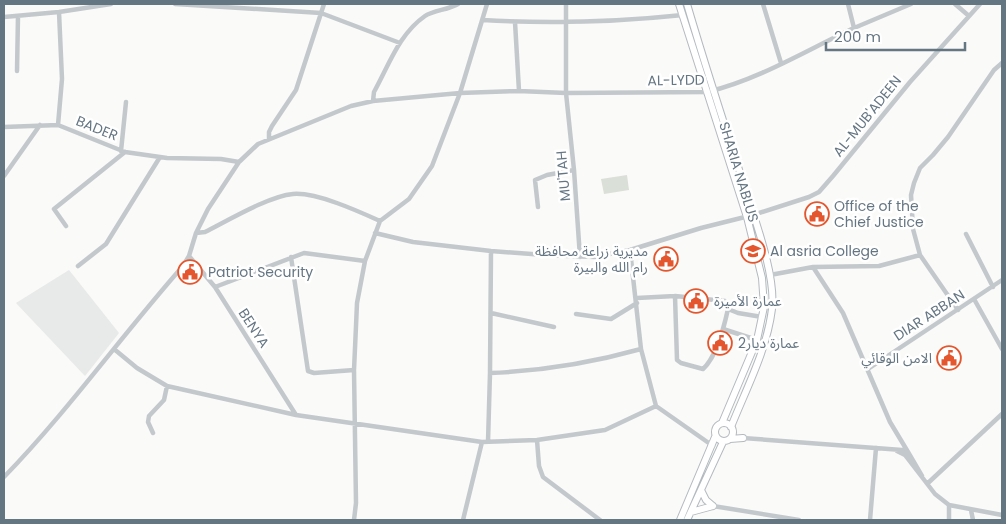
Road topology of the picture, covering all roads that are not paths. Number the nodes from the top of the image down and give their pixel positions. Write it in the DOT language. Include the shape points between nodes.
graph roads {
  1 [pos="111,4"];
  2 [pos="174,4"];
  3 [pos="202,4"];
  4 [pos="324,4"];
  5 [pos="440,4"];
  6 [pos="458,4"];
  7 [pos="487,4"];
  8 [pos="566,4"];
  9 [pos="679,4"];
  10 [pos="686,4"];
  11 [pos="763,4"];
  12 [pos="848,4"];
  13 [pos="911,4"];
  14 [pos="955,4"];
  15 [pos="980,4"];
  16 [pos="441,11"];
  17 [pos="59,12"];
  18 [pos="321,13"];
  19 [pos="686,15"];
  20 [pos="18,16"];
  21 [pos="968,16"];
  22 [pos="4,17"];
  23 [pos="483,20"];
  24 [pos="515,22"];
  25 [pos="566,23"];
  26 [pos="854,28"];
  27 [pos="400,43"];
  28 [pos="782,63"];
  29 [pos="1002,63"];
  30 [pos="17,71"];
  31 [pos="711,91"];
  32 [pos="520,92"];
  33 [pos="460,93"];
  34 [pos="566,93"];
  35 [pos="372,101"];
  36 [pos="126,102"];
  37 [pos="40,125"];
  38 [pos="58,125"];
  39 [pos="4,127"];
  40 [pos="269,139"];
  41 [pos="123,152"];
  42 [pos="160,157"];
  43 [pos="239,162"];
  44 [pos="574,170"];
  45 [pos="4,176"];
  46 [pos="538,207"];
  47 [pos="750,216"];
  48 [pos="380,221"];
  49 [pos="66,226"];
  50 [pos="196,233"];
  51 [pos="376,233"];
  52 [pos="966,234"];
  53 [pos="630,250"];
  54 [pos="491,251"];
  55 [pos="920,255"];
  56 [pos="189,256"];
  57 [pos="291,257"];
  58 [pos="580,257"];
  59 [pos="365,261"];
  60 [pos="78,266"];
  61 [pos="813,267"];
  62 [pos="770,275"];
  63 [pos="1002,280"];
  64 [pos="215,287"];
  65 [pos="992,287"];
  66 [pos="675,296"];
  67 [pos="974,299"];
  68 [pos="637,300"];
  69 [pos="728,309"];
  70 [pos="958,310"];
  71 [pos="491,314"];
  72 [pos="576,314"];
  73 [pos="762,317"];
  74 [pos="554,327"];
  75 [pos="723,329"];
  76 [pos="757,340"];
  77 [pos="114,349"];
  78 [pos="642,349"];
  79 [pos="1002,349"];
  80 [pos="868,369"];
  81 [pos="354,370"];
  82 [pos="490,373"];
  83 [pos="167,386"];
  84 [pos="656,406"];
  85 [pos="1002,414"];
  86 [pos="296,415"];
  87 [pos="355,423"];
  88 [pos="722,423"];
  89 [pos="732,429"];
  90 [pos="153,432"];
  91 [pos="715,437"];
  92 [pos="898,437"];
  93 [pos="743,438"];
  94 [pos="538,440"];
  95 [pos="727,441"];
  96 [pos="482,442"];
  97 [pos="488,442"];
  98 [pos="903,444"];
  99 [pos="712,446"];
  100 [pos="876,448"];
  101 [pos="891,449"];
  102 [pos="901,451"];
  103 [pos="908,452"];
  104 [pos="922,476"];
  105 [pos="4,477"];
  106 [pos="928,483"];
  107 [pos="701,490"];
  108 [pos="949,505"];
  109 [pos="713,506"];
  110 [pos="971,510"];
  111 [pos="691,512"];
  112 [pos="1002,516"];
  113 [pos="354,520"];
  114 [pos="463,520"];
  115 [pos="600,520"];
  116 [pos="680,520"];
  117 [pos="687,520"];
  118 [pos="799,520"];
  119 [pos="870,520"];
  120 [pos="949,520"];
  121 [pos="973,520"];
  1 -- 17 [label="street"];
  2 -- 3 [label="street"];
  3 -- 18 [label="street"];
  4 -- 18 [label="street"];
  5 -- 16 [label="street"];
  6 -- 16 [label="street"];
  7 -- 23 [label="street"];
  8 -- 25 [label="street, MU'TAH"];
  9 -- 19 [label="main road, SHARIA NABLUS"];
  10 -- 19 [label="main road, SHARIA NABLUS"];
  11 -- 28 [label="street"];
  12 -- 26 [label="street"];
  13 -- 26 [label="street, AL-LYDD"];
  14 -- 21 [label="street"];
  15 -- 21 [label="street, AL-MUB'ADEEN"];
  16 -- 27 [label="street" via="427,14"];
  17 -- 20 [label="street"];
  17 -- 38 [label="street, BADER" via="62,79"];
  18 -- 27 [label="street"];
  18 -- 40 [label="street" via="296,90 268,132"];
  19 -- 25 [label="street"];
  19 -- 31 [label="main road, SHARIA NABLUS"];
  20 -- 22 [label="street"];
  20 -- 30 [label="street"];
  21 -- 47 [label="street, AL-MUB'ADEEN" via="819,192"];
  23 -- 24 [label="street"];
  23 -- 33 [label="street"];
  24 -- 25 [label="street"];
  24 -- 32 [label="street"];
  25 -- 34 [label="street, MU'TAH"];
  26 -- 28 [label="street, AL-LYDD"];
  27 -- 35 [label="street"];
  28 -- 31 [label="street, AL-LYDD" via="737,84"];
  29 -- 55 [label="street" via="948,137 920,168 911,195 913,229"];
  31 -- 34 [label="street, AL-LYDD"];
  31 -- 47 [label="main road, SHARIA NABLUS"];
  32 -- 33 [label="street, AL-LYDD"];
  32 -- 34 [label="street, AL-LYDD"];
  33 -- 35 [label="street, AL-LYDD"];
  33 -- 48 [label="street" via="440,148 423,181 409,198"];
  34 -- 44 [label="street, MU'TAH"];
  35 -- 40 [label="street, AL-LYDD" via="350,106"];
  36 -- 41 [label="street"];
  37 -- 38 [label="street"];
  37 -- 39 [label="street"];
  37 -- 45 [label="street"];
  38 -- 41 [label="street, BADER"];
  40 -- 43 [label="street, AL-LYDD" via="258,144"];
  41 -- 42 [label="street, BADER"];
  41 -- 49 [label="street" via="54,209"];
  42 -- 43 [label="street, BADER"];
  42 -- 60 [label="street" via="106,244"];
  43 -- 50 [label="street, AL-LYDD"];
  44 -- 46 [label="street" via="535,180"];
  44 -- 58 [label="street, MU'TAH"];
  47 -- 53 [label="street, AL-MUB'ADEEN"];
  47 -- 62 [label="main road, SHARIA NABLUS"];
  47 -- 73 [label="main road, SHARIA NABLUS" via="762,278"];
  48 -- 50 [label="street" via="310,195 293,194"];
  48 -- 51 [label="street"];
  50 -- 56 [label="street, AL-LYDD"];
  51 -- 54 [label="street, AL-MUB'ADEEN" via="413,242"];
  51 -- 59 [label="street"];
  52 -- 65 [label="street"];
  53 -- 58 [label="street, AL-MUB'ADEEN"];
  53 -- 68 [label="street"];
  54 -- 58 [label="street, AL-MUB'ADEEN"];
  54 -- 71 [label="street"];
  55 -- 61 [label="street" via="874,267"];
  55 -- 70 [label="street"];
  56 -- 64 [label="street, BENYA"];
  56 -- 77 [label="street, AL-LYDD"];
  57 -- 59 [label="street" via="304,253"];
  57 -- 64 [label="street"];
  57 -- 81 [label="street" via="308,371"];
  59 -- 81 [label="street" via="357,304"];
  61 -- 62 [label="street"];
  61 -- 80 [label="street" via="844,313"];
  62 -- 89 [label="main road, SHARIA NABLUS" via="772,308 768,331"];
  63 -- 65 [label="street, DIAR ABBAN"];
  64 -- 86 [label="street, BENYA"];
  65 -- 67 [label="street, DIAR ABBAN"];
  66 -- 68 [label="street"];
  66 -- 69 [label="street" via="724,302"];
  66 -- 75 [label="street" via="677,360 681,363 703,369 708,365"];
  67 -- 70 [label="street, DIAR ABBAN"];
  67 -- 79 [label="street"];
  68 -- 72 [label="street" via="612,319"];
  68 -- 78 [label="street"];
  69 -- 73 [label="street" via="738,314"];
  69 -- 75 [label="street"];
  70 -- 80 [label="street, DIAR ABBAN"];
  71 -- 74 [label="street"];
  71 -- 82 [label="street"];
  73 -- 76 [label="main road, SHARIA NABLUS"];
  75 -- 76 [label="street"];
  76 -- 88 [label="main road, SHARIA NABLUS"];
  77 -- 83 [label="street"];
  77 -- 105 [label="street, AL-LYDD"];
  78 -- 82 [label="street" via="574,365"];
  78 -- 84 [label="street"];
  80 -- 92 [label="street"];
  81 -- 87 [label="street"];
  82 -- 97 [label="street"];
  83 -- 86 [label="street"];
  83 -- 90 [label="street" via="164,400 149,416"];
  84 -- 94 [label="street" via="604,430"];
  84 -- 99 [label="street"];
  85 -- 106 [label="street"];
  86 -- 87 [label="street"];
  87 -- 96 [label="street"];
  87 -- 113 [label="street"];
  88 -- 89 [label="main road"];
  88 -- 91 [label="main road" via="715,429"];
  89 -- 93 [label="main road"];
  89 -- 95 [label="main road"];
  91 -- 95 [label="main road"];
  91 -- 99 [label="main road"];
  92 -- 98 [label="street"];
  92 -- 101 [label="street" via="898,443"];
  93 -- 95 [label="main road"];
  93 -- 100 [label="street"];
  94 -- 97 [label="street"];
  94 -- 115 [label="street" via="543,477"];
  95 -- 107 [label="main road"];
  96 -- 97 [label="street"];
  96 -- 114 [label="street"];
  98 -- 102 [label="street"];
  98 -- 103 [label="street"];
  99 -- 116 [label="main road"];
  100 -- 101 [label="street"];
  100 -- 119 [label="street"];
  101 -- 102 [label="street"];
  102 -- 103 [label="street"];
  102 -- 104 [label="street"];
  103 -- 104 [label="street"];
  104 -- 106 [label="street"];
  106 -- 108 [label="street" via="935,494"];
  107 -- 109 [label="main road"];
  107 -- 111 [label="main road"];
  108 -- 110 [label="street"];
  108 -- 120 [label="street"];
  109 -- 111 [label="main road"];
  109 -- 118 [label="street"];
  110 -- 112 [label="street"];
  110 -- 121 [label="street"];
  111 -- 117 [label="main road"];
}
